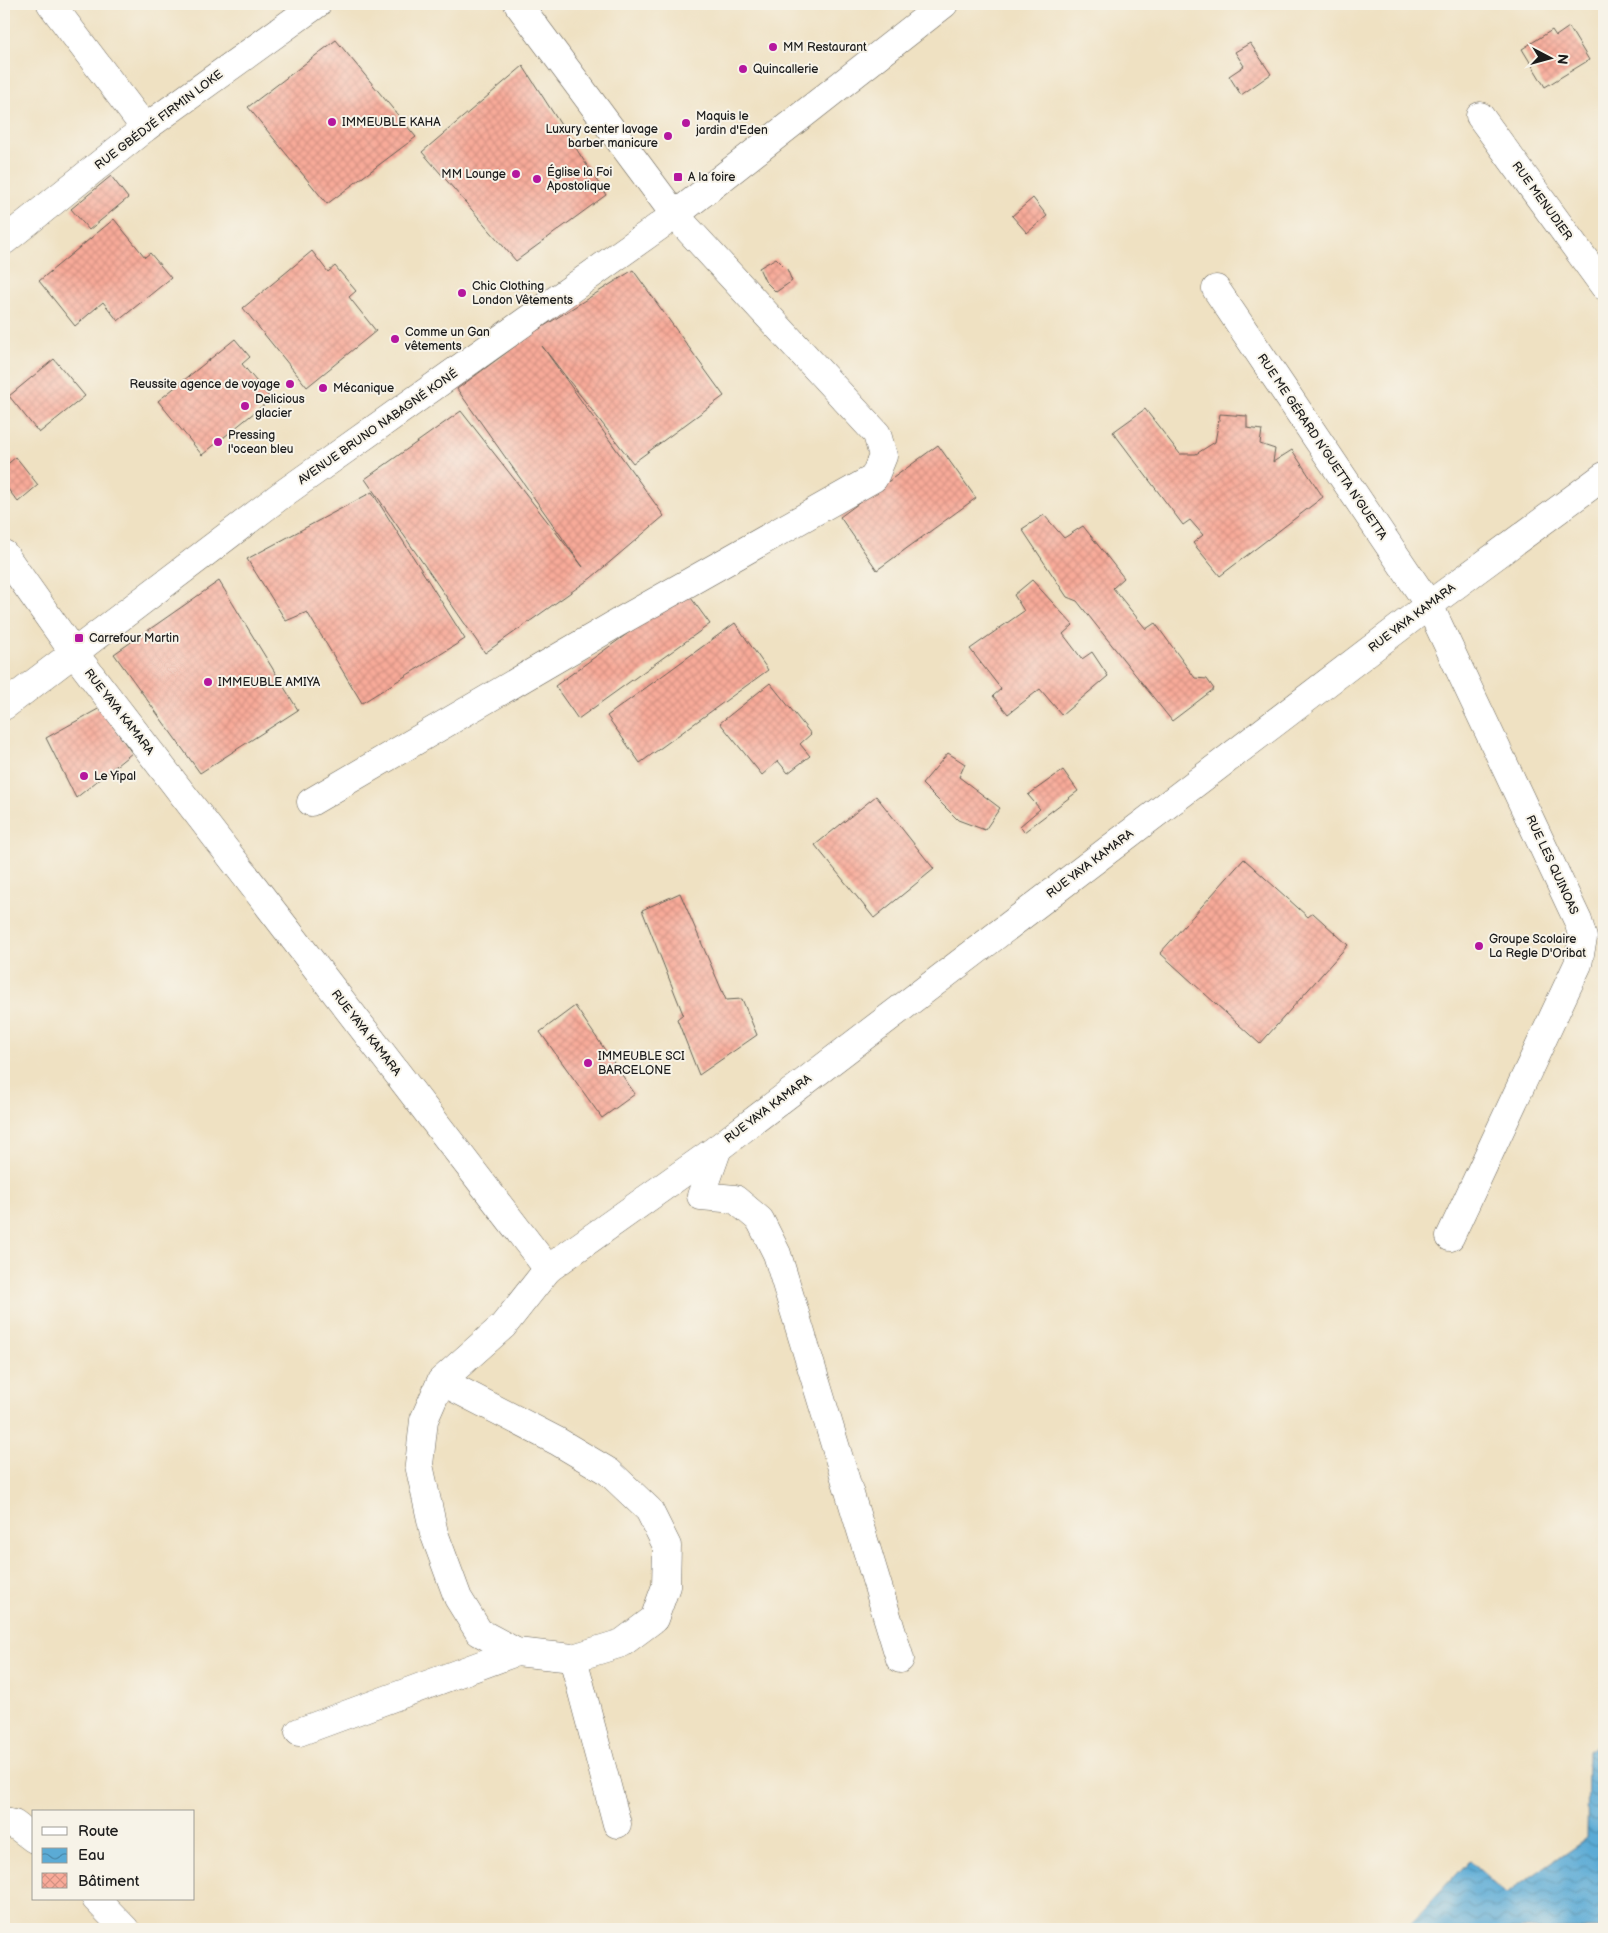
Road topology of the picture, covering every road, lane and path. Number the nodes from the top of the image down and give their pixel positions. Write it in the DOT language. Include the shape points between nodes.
graph roads {
  1 [pos="50,4"];
  2 [pos="317,4"];
  3 [pos="518,4"];
  4 [pos="944,4"];
  5 [pos="1480,116"];
  6 [pos="145,128"];
  7 [pos="675,215"];
  8 [pos="4,241"];
  9 [pos="1604,286"];
  10 [pos="1216,289"];
  11 [pos="1604,476"];
  12 [pos="4,554"];
  13 [pos="1429,605"];
  14 [pos="74,653"];
  15 [pos="4,706"];
  16 [pos="311,802"];
  17 [pos="718,1148"];
  18 [pos="1450,1237"];
  19 [pos="548,1269"];
  20 [pos="441,1381"];
  21 [pos="516,1652"];
  22 [pos="573,1658"];
  23 [pos="900,1659"];
  24 [pos="299,1732"];
  25 [pos="4,1822"];
  26 [pos="616,1824"];
  27 [pos="32,1837"];
  28 [pos="97,1900"];
  29 [pos="125,1929"];
  1 -- 6 [label="street"];
  2 -- 6 [label="street, RUE GBÉDJÉ FIRMIN LOKE"];
  3 -- 7 [label="street"];
  4 -- 7 [label="street, AVENUE BRUNO NABAGNÉ KONÉ"];
  5 -- 9 [label="street, RUE MENUDIER"];
  6 -- 8 [label="street, RUE GBÉDJÉ FIRMIN LOKE"];
  7 -- 14 [label="street, AVENUE BRUNO NABAGNÉ KONÉ" via="280,496"];
  7 -- 16 [label="street" via="877,434 883,456 874,478"];
  10 -- 13 [label="street, RUE ME GÉRARD N’GUETTA N’GUETTA"];
  11 -- 13 [label="street, RUE YAYA KAMARA"];
  12 -- 14 [label="street, RUE YAYA KAMARA"];
  13 -- 17 [label="street, RUE YAYA KAMARA"];
  13 -- 18 [label="street, RUE LES QUINOAS" via="1584,938 1578,964"];
  14 -- 15 [label="street, AVENUE BRUNO NABAGNÉ KONÉ"];
  14 -- 19 [label="street, RUE YAYA KAMARA"];
  17 -- 19 [label="street, RUE YAYA KAMARA"];
  17 -- 23 [label="street" via="701,1196 735,1199 760,1220 777,1254"];
  19 -- 20 [label="street" via="503,1326"];
  20 -- 21 [label="street" via="424,1420 419,1466 434,1533 458,1598 479,1632"];
  20 -- 22 [label="street" via="609,1472 649,1510 667,1546 666,1586 654,1619 622,1643"];
  21 -- 22 [label="street"];
  21 -- 24 [label="street"];
  22 -- 26 [label="street"];
  25 -- 27 [label="street" via="14,1824"];
  28 -- 29 [label="street"];
}
